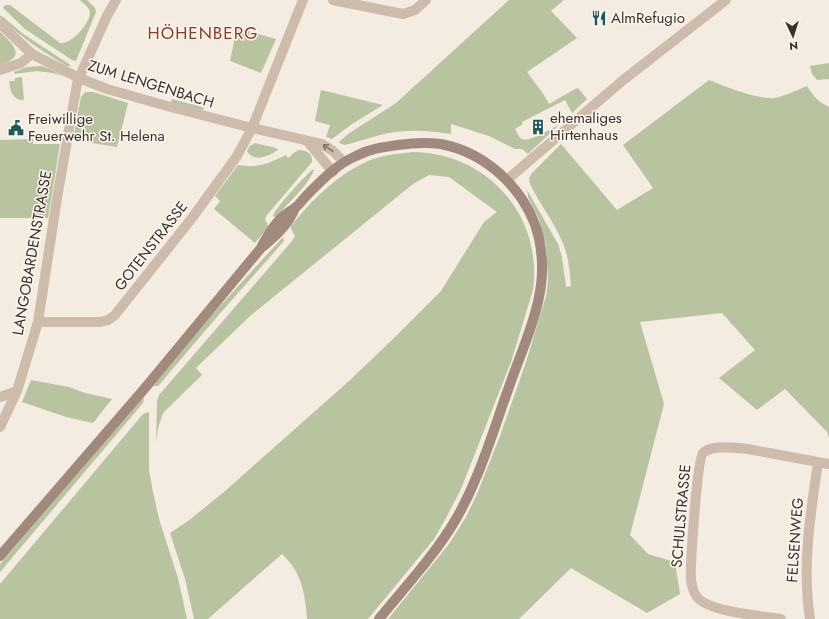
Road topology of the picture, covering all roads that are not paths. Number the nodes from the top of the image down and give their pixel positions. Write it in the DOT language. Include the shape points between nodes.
graph roads {
  1 [pos="116,0"];
  2 [pos="303,0"];
  3 [pos="333,0"];
  4 [pos="426,0"];
  5 [pos="726,0"];
  6 [pos="0,24"];
  7 [pos="32,54"];
  8 [pos="0,70"];
  9 [pos="79,78"];
  10 [pos="252,128"];
  11 [pos="308,142"];
  12 [pos="344,162"];
  13 [pos="333,172"];
  14 [pos="507,180"];
  15 [pos="38,322"];
  16 [pos="17,391"];
  17 [pos="0,397"];
  18 [pos="0,428"];
  19 [pos="818,463"];
  20 [pos="829,464"];
  21 [pos="0,556"];
  22 [pos="378,619"];
  23 [pos="781,619"];
  24 [pos="810,619"];
  1 -- 9 [label="street, LANGOBARDENSTRASSE"];
  2 -- 10 [label="street, GOTENSTRASSE"];
  3 -- 4 [label="street" via="403,14 415,10"];
  5 -- 14 [label="street" via="622,81"];
  6 -- 7 [label="street, ZUM LENGENBACH"];
  7 -- 8 [label="street" via="22,63"];
  7 -- 9 [label="street, ZUM LENGENBACH"];
  9 -- 10 [label="street, ZUM LENGENBACH" via="144,100"];
  9 -- 15 [label="street, LANGOBARDENSTRASSE"];
  10 -- 11 [label="street, ZUM LENGENBACH"];
  10 -- 15 [label="street, GOTENSTRASSE" via="237,156 192,218 115,315 100,322"];
  12 -- 11 [label="street, ZUM LENGENBACH, one-way" via="326,146"];
  11 -- 13 [label="street"];
  12 -- 13 [label="main road"];
  12 -- 14 [label="main road" via="378,148 418,143 440,144 474,156"];
  13 -- 21 [label="main road" via="295,208 282,229 261,248 145,388"];
  14 -- 22 [label="main road" via="526,206 539,237 542,275 536,308 470,493 438,545"];
  15 -- 16 [label="street, LANGOBARDENSTRASSE"];
  16 -- 17 [label="street"];
  16 -- 18 [label="street, LANGOBARDENSTRASSE"];
  19 -- 20 [label="street, SCHULSTRASSE"];
  19 -- 23 [label="street, SCHULSTRASSE" via="734,448 708,450 703,453 700,461 691,569 694,592 708,605"];
  19 -- 24 [label="street, FELSENWEG" via="808,536 807,591"];
}
